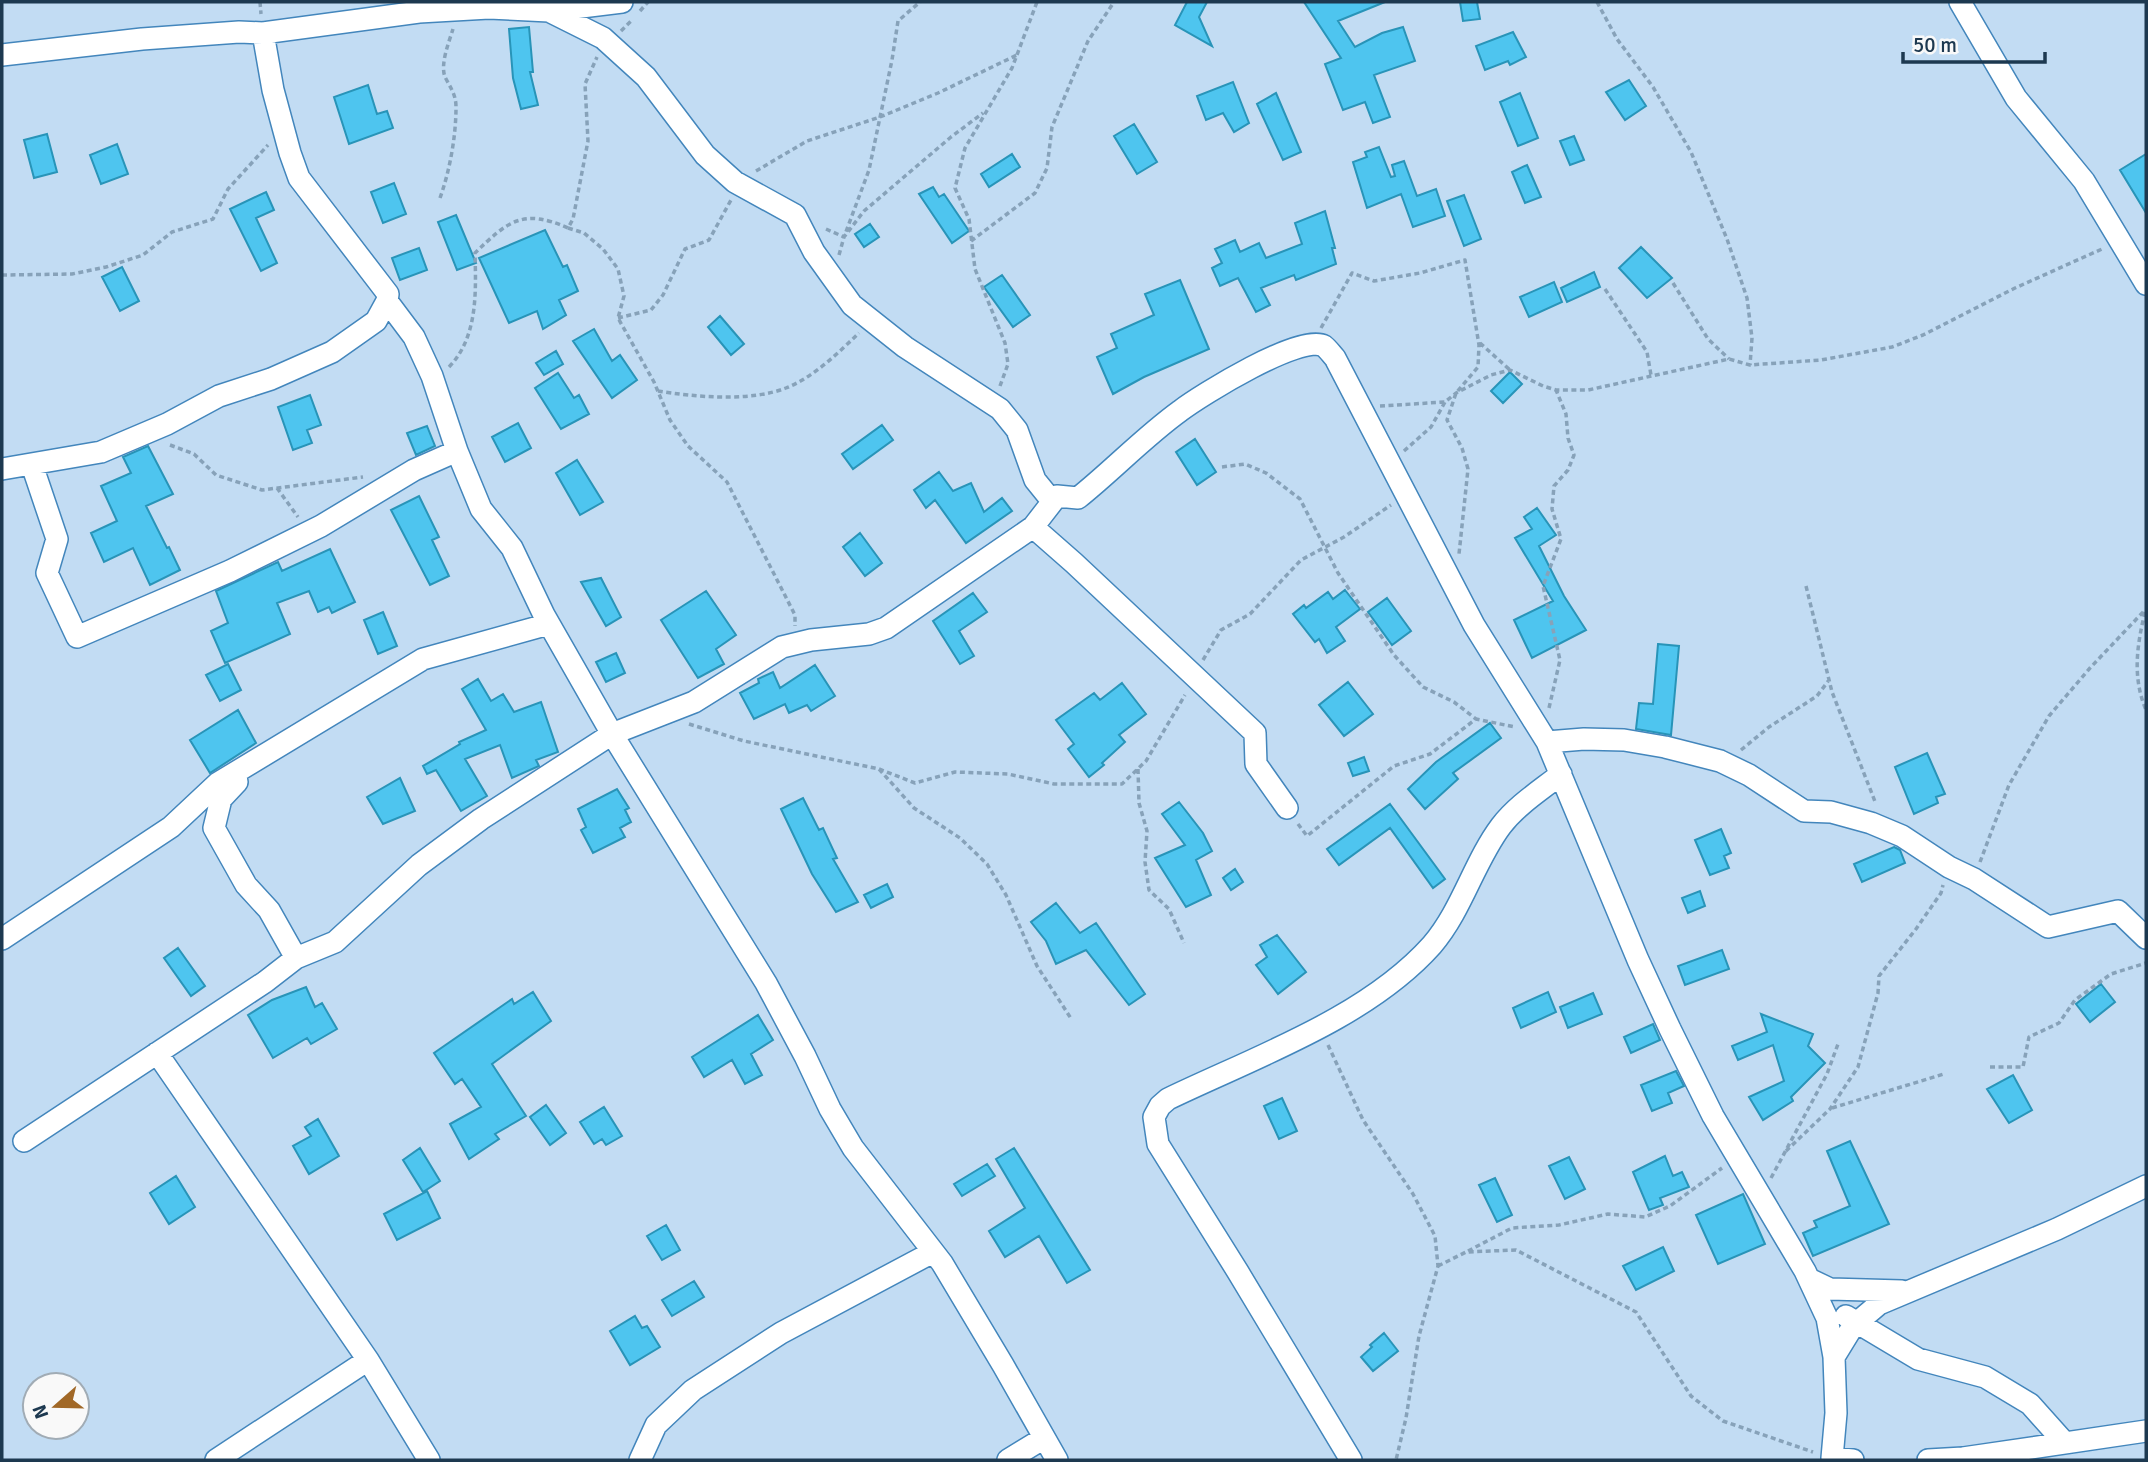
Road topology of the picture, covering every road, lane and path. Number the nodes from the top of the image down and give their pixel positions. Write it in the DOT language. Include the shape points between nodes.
graph roads {
  1 [pos="622,2"];
  2 [pos="648,2"];
  3 [pos="920,2"];
  4 [pos="1037,2"];
  5 [pos="1114,2"];
  6 [pos="1597,2"];
  7 [pos="1960,2"];
  8 [pos="457,10"];
  9 [pos="549,11"];
  10 [pos="263,33"];
  11 [pos="608,43"];
  12 [pos="2,55"];
  13 [pos="1017,55"];
  14 [pos="986,110"];
  15 [pos="880,117"];
  16 [pos="285,134"];
  17 [pos="740,185"];
  18 [pos="440,198"];
  19 [pos="795,215"];
  20 [pos="568,228"];
  21 [pos="844,237"];
  22 [pos="971,241"];
  23 [pos="2120,241"];
  24 [pos="2,275"];
  25 [pos="832,277"];
  26 [pos="1673,283"];
  27 [pos="2146,284"];
  28 [pos="1605,289"];
  29 [pos="387,301"];
  30 [pos="618,318"];
  31 [pos="871,320"];
  32 [pos="1479,343"];
  33 [pos="1311,344"];
  34 [pos="1729,359"];
  35 [pos="1750,365"];
  36 [pos="1510,370"];
  37 [pos="1651,374"];
  38 [pos="434,383"];
  39 [pos="1556,390"];
  40 [pos="658,391"];
  41 [pos="1456,393"];
  42 [pos="1445,402"];
  43 [pos="1359,405"];
  44 [pos="996,406"];
  45 [pos="142,435"];
  46 [pos="457,451"];
  47 [pos="1390,464"];
  48 [pos="32,465"];
  49 [pos="1222,467"];
  50 [pos="2,469"];
  51 [pos="403,477"];
  52 [pos="277,488"];
  53 [pos="1403,490"];
  54 [pos="1057,496"];
  55 [pos="1032,527"];
  56 [pos="312,530"];
  57 [pos="1325,547"];
  58 [pos="1452,583"];
  59 [pos="1806,586"];
  60 [pos="549,624"];
  61 [pos="794,643"];
  62 [pos="1195,677"];
  63 [pos="1829,680"];
  64 [pos="1548,709"];
  65 [pos="2146,710"];
  66 [pos="660,716"];
  67 [pos="1476,719"];
  68 [pos="612,733"];
  69 [pos="1547,742"];
  70 [pos="260,757"];
  71 [pos="1720,761"];
  72 [pos="879,769"];
  73 [pos="1138,769"];
  74 [pos="1561,774"];
  75 [pos="1287,808"];
  76 [pos="1871,823"];
  77 [pos="1949,867"];
  78 [pos="1974,878"];
  79 [pos="2146,937"];
  80 [pos="2,939"];
  81 [pos="1184,943"];
  82 [pos="296,958"];
  83 [pos="2146,963"];
  84 [pos="1072,1020"];
  85 [pos="1320,1027"];
  86 [pos="1838,1044"];
  87 [pos="157,1053"];
  88 [pos="1990,1067"];
  89 [pos="1944,1073"];
  90 [pos="1830,1109"];
  91 [pos="24,1141"];
  92 [pos="1786,1151"];
  93 [pos="1736,1157"];
  94 [pos="2146,1186"];
  95 [pos="1762,1196"];
  96 [pos="933,1252"];
  97 [pos="1466,1252"];
  98 [pos="1438,1266"];
  99 [pos="1809,1279"];
  100 [pos="1907,1292"];
  101 [pos="1820,1301"];
  102 [pos="1857,1323"];
  103 [pos="1834,1357"];
  104 [pos="368,1360"];
  105 [pos="2146,1431"];
  106 [pos="1044,1438"];
  107 [pos="2064,1442"];
  108 [pos="1839,1459"];
  109 [pos="216,1460"];
  110 [pos="429,1460"];
  111 [pos="640,1460"];
  112 [pos="1007,1460"];
  113 [pos="1057,1460"];
  114 [pos="1352,1460"];
  115 [pos="1396,1460"];
  116 [pos="1928,1460"];
  1 -- 9 [label="street"];
  2 -- 11 [label="path"];
  3 -- 15 [label="path" via="898,21"];
  4 -- 13 [label="path"];
  5 -- 22 [label="path" via="1088,41 1052,127 1047,168 1035,193"];
  6 -- 35 [label="path" via="1696,164 1747,298"];
  7 -- 23 [label="street" via="2016,98 2084,181"];
  8 -- 9 [label="street"];
  8 -- 10 [label="street"];
  8 -- 18 [label="path" via="444,74 456,106 453,141"];
  9 -- 11 [label="street"];
  10 -- 12 [label="street" via="142,39"];
  10 -- 16 [label="street"];
  11 -- 17 [label="street" via="646,77 705,155"];
  11 -- 20 [label="path" via="585,84 587,141"];
  13 -- 14 [label="path"];
  13 -- 15 [label="path"];
  14 -- 21 [label="path" via="864,211"];
  14 -- 22 [label="path" via="965,148 955,188 969,219"];
  15 -- 17 [label="path" via="807,141"];
  15 -- 21 [label="path" via="869,170"];
  16 -- 24 [label="path" via="273,140 228,189 213,219 172,232 143,256 72,274"];
  16 -- 29 [label="street" via="299,178 388,294"];
  17 -- 19 [label="street"];
  17 -- 30 [label="path" via="709,240 685,249 651,310"];
  19 -- 21 [label="path"];
  19 -- 25 [label="street"];
  20 -- 30 [label="path" via="584,233 618,269 624,296"];
  20 -- 38 [label="path" via="526,217 498,230 475,253 475,306 469,334 460,356"];
  21 -- 25 [label="path"];
  22 -- 44 [label="path" via="979,281 1005,343 1008,364"];
  23 -- 27 [label="street"];
  23 -- 35 [label="path" via="1892,346 1821,360"];
  25 -- 31 [label="street" via="852,305"];
  26 -- 34 [label="path" via="1708,339"];
  28 -- 37 [label="path" via="1647,352"];
  29 -- 38 [label="street" via="414,337"];
  29 -- 45 [label="street" via="376,321 332,352 219,396"];
  30 -- 40 [label="path"];
  31 -- 40 [label="path" via="828,361 785,389 708,398"];
  31 -- 44 [label="street"];
  32 -- 33 [label="path" via="1465,260 1420,274 1374,281 1352,273"];
  32 -- 36 [label="path"];
  32 -- 41 [label="path" via="1478,367"];
  33 -- 43 [label="street" via="1323,346 1335,358"];
  33 -- 54 [label="street" via="1294,347 1236,375 1180,411 1078,498"];
  34 -- 35 [label="path"];
  34 -- 37 [label="path"];
  36 -- 39 [label="path"];
  36 -- 41 [label="path"];
  37 -- 39 [label="path" via="1588,390"];
  38 -- 46 [label="street"];
  39 -- 64 [label="path" via="1574,454 1554,486 1552,509 1561,538 1543,586 1560,660"];
  40 -- 61 [label="path" via="688,446 727,482 795,615"];
  41 -- 42 [label="path"];
  41 -- 58 [label="path" via="1447,420 1468,469"];
  42 -- 43 [label="path"];
  42 -- 47 [label="path" via="1431,427"];
  43 -- 47 [label="street"];
  44 -- 54 [label="street" via="1017,430 1035,480 1052,501"];
  45 -- 48 [label="street" via="101,452"];
  45 -- 52 [label="path" via="194,454 216,475 262,490"];
  46 -- 51 [label="street"];
  46 -- 60 [label="street" via="481,509 512,548"];
  47 -- 53 [label="street"];
  48 -- 50 [label="street"];
  48 -- 56 [label="street" via="57,538 47,573 76,637"];
  49 -- 57 [label="path" via="1245,464 1266,473 1300,499"];
  51 -- 52 [label="path" via="362,477"];
  51 -- 56 [label="street"];
  52 -- 56 [label="path"];
  53 -- 57 [label="path" via="1390,505"];
  53 -- 58 [label="street"];
  54 -- 55 [label="street"];
  55 -- 61 [label="street" via="886,628"];
  55 -- 62 [label="street"];
  57 -- 62 [label="path" via="1301,561 1250,614 1221,631"];
  57 -- 67 [label="path" via="1394,655 1423,687"];
  58 -- 69 [label="street"];
  59 -- 63 [label="path"];
  60 -- 68 [label="street"];
  60 -- 70 [label="street" via="423,659"];
  61 -- 66 [label="street" via="706,695"];
  62 -- 73 [label="path"];
  62 -- 75 [label="street" via="1255,733 1256,764"];
  63 -- 71 [label="path" via="1816,696"];
  63 -- 76 [label="path" via="1882,816"];
  65 -- 78 [label="path" via="2136,657 2146,610 2049,716 2009,785"];
  66 -- 68 [label="street"];
  66 -- 72 [label="path" via="744,741"];
  67 -- 69 [label="path" via="1510,725"];
  67 -- 75 [label="path" via="1430,754 1394,766 1307,836"];
  68 -- 82 [label="street" via="419,865 335,942"];
  68 -- 96 [label="street" via="766,982 853,1148"];
  69 -- 71 [label="street" via="1624,740"];
  69 -- 74 [label="street"];
  70 -- 80 [label="street" via="218,783 171,827"];
  70 -- 82 [label="street" via="221,799 214,828"];
  71 -- 76 [label="street" via="1804,811 1831,812"];
  72 -- 73 [label="path" via="915,783 955,772 1008,774 1054,784 1122,784"];
  72 -- 84 [label="path" via="914,808 960,838 987,864 1037,966"];
  73 -- 81 [label="path" via="1149,890 1169,909"];
  74 -- 85 [label="street" via="1500,827 1446,924 1410,968 1356,1008"];
  74 -- 93 [label="street" via="1639,960"];
  76 -- 77 [label="street" via="1902,836"];
  77 -- 78 [label="street"];
  77 -- 90 [label="path" via="1941,894 1879,976 1858,1067"];
  78 -- 79 [label="street" via="2048,927 2118,911"];
  82 -- 87 [label="street"];
  83 -- 88 [label="path" via="2111,974 2075,1000 2059,1023 2029,1037 2024,1067"];
  85 -- 98 [label="path" via="1363,1121 1413,1194 1435,1236"];
  85 -- 114 [label="street" via="1168,1100 1157,1111 1154,1130 1158,1144"];
  86 -- 92 [label="path"];
  87 -- 91 [label="street"];
  87 -- 104 [label="street"];
  89 -- 90 [label="path"];
  90 -- 92 [label="path"];
  92 -- 95 [label="path"];
  93 -- 95 [label="street"];
  93 -- 97 [label="path" via="1670,1206 1645,1217 1608,1214 1559,1225 1512,1228"];
  94 -- 100 [label="street"];
  95 -- 99 [label="street"];
  96 -- 106 [label="street"];
  96 -- 111 [label="street" via="781,1333 694,1390 656,1425"];
  97 -- 98 [label="path"];
  97 -- 108 [label="path" via="1516,1250 1636,1312 1691,1396 1723,1421"];
  98 -- 115 [label="path" via="1419,1336"];
  99 -- 100 [label="street" via="1830,1289"];
  99 -- 101 [label="street"];
  100 -- 102 [label="street" via="1879,1304"];
  101 -- 102 [label="street"];
  101 -- 103 [label="street"];
  102 -- 103 [label="street"];
  102 -- 107 [label="street" via="1918,1359 1985,1377 2030,1404"];
  103 -- 108 [label="street"];
  104 -- 109 [label="street"];
  104 -- 110 [label="street"];
  105 -- 107 [label="street"];
  106 -- 112 [label="street"];
  106 -- 113 [label="street"];
  107 -- 116 [label="street"];
}
